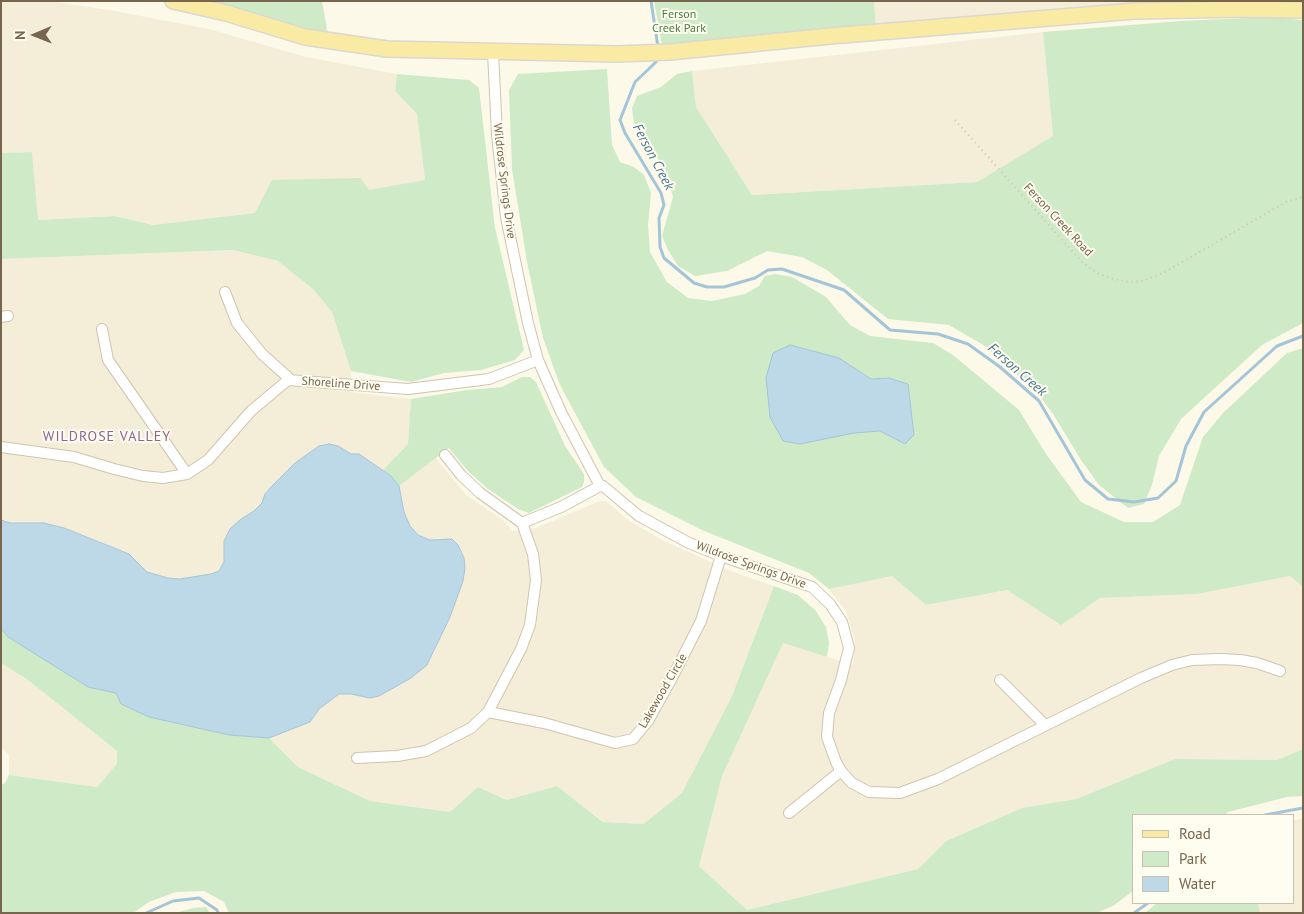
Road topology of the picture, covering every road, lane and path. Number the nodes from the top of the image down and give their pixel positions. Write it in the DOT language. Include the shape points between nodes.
graph roads {
  1 [pos="173,1"];
  2 [pos="1303,10"];
  3 [pos="493,52"];
  4 [pos="955,120"];
  5 [pos="1303,197"];
  6 [pos="225,292"];
  7 [pos="102,329"];
  8 [pos="538,360"];
  9 [pos="292,380"];
  10 [pos="1,447"];
  11 [pos="446,454"];
  12 [pos="187,474"];
  13 [pos="600,486"];
  14 [pos="522,523"];
  15 [pos="720,556"];
  16 [pos="1280,671"];
  17 [pos="1000,680"];
  18 [pos="488,712"];
  19 [pos="1045,725"];
  20 [pos="357,758"];
  21 [pos="841,771"];
  22 [pos="789,813"];
  1 -- 3 [label="main road" via="305,37 388,49"];
  2 -- 3 [label="main road" via="1134,11 638,54"];
  3 -- 8 [label="street, Wildrose Springs Drive" via="497,135 506,217"];
  4 -- 5 [label="path, Ferson Creek Road" via="1082,261 1097,273 1113,279 1143,281 1165,272 1286,202"];
  6 -- 9 [label="street" via="237,323 262,354"];
  7 -- 12 [label="street" via="108,360"];
  8 -- 9 [label="street, Shoreline Drive" via="489,379 408,389"];
  8 -- 13 [label="street, Wildrose Springs Drive"];
  9 -- 12 [label="street, Shoreline Drive" via="251,411 208,460"];
  10 -- 12 [label="street, Shoreline Drive" via="74,457 144,476 163,478"];
  11 -- 14 [label="street" via="480,493"];
  13 -- 14 [label="street"];
  13 -- 15 [label="street, Wildrose Springs Drive" via="639,516"];
  14 -- 18 [label="street" via="533,554 536,580 530,625"];
  15 -- 18 [label="street, Lakewood Circle" via="700,621 648,721 634,739 615,743 544,723"];
  15 -- 21 [label="street, Wildrose Springs Drive" via="812,587 830,604 842,622 849,648 829,713 827,737"];
  16 -- 19 [label="street, Wildrose Springs Drive" via="1240,660 1185,662 1140,678"];
  17 -- 19 [label="street"];
  18 -- 20 [label="street" via="471,728 426,751"];
  19 -- 21 [label="street, Wildrose Springs Drive" via="938,779 900,793 869,792 852,783"];
  21 -- 22 [label="street"];
}
